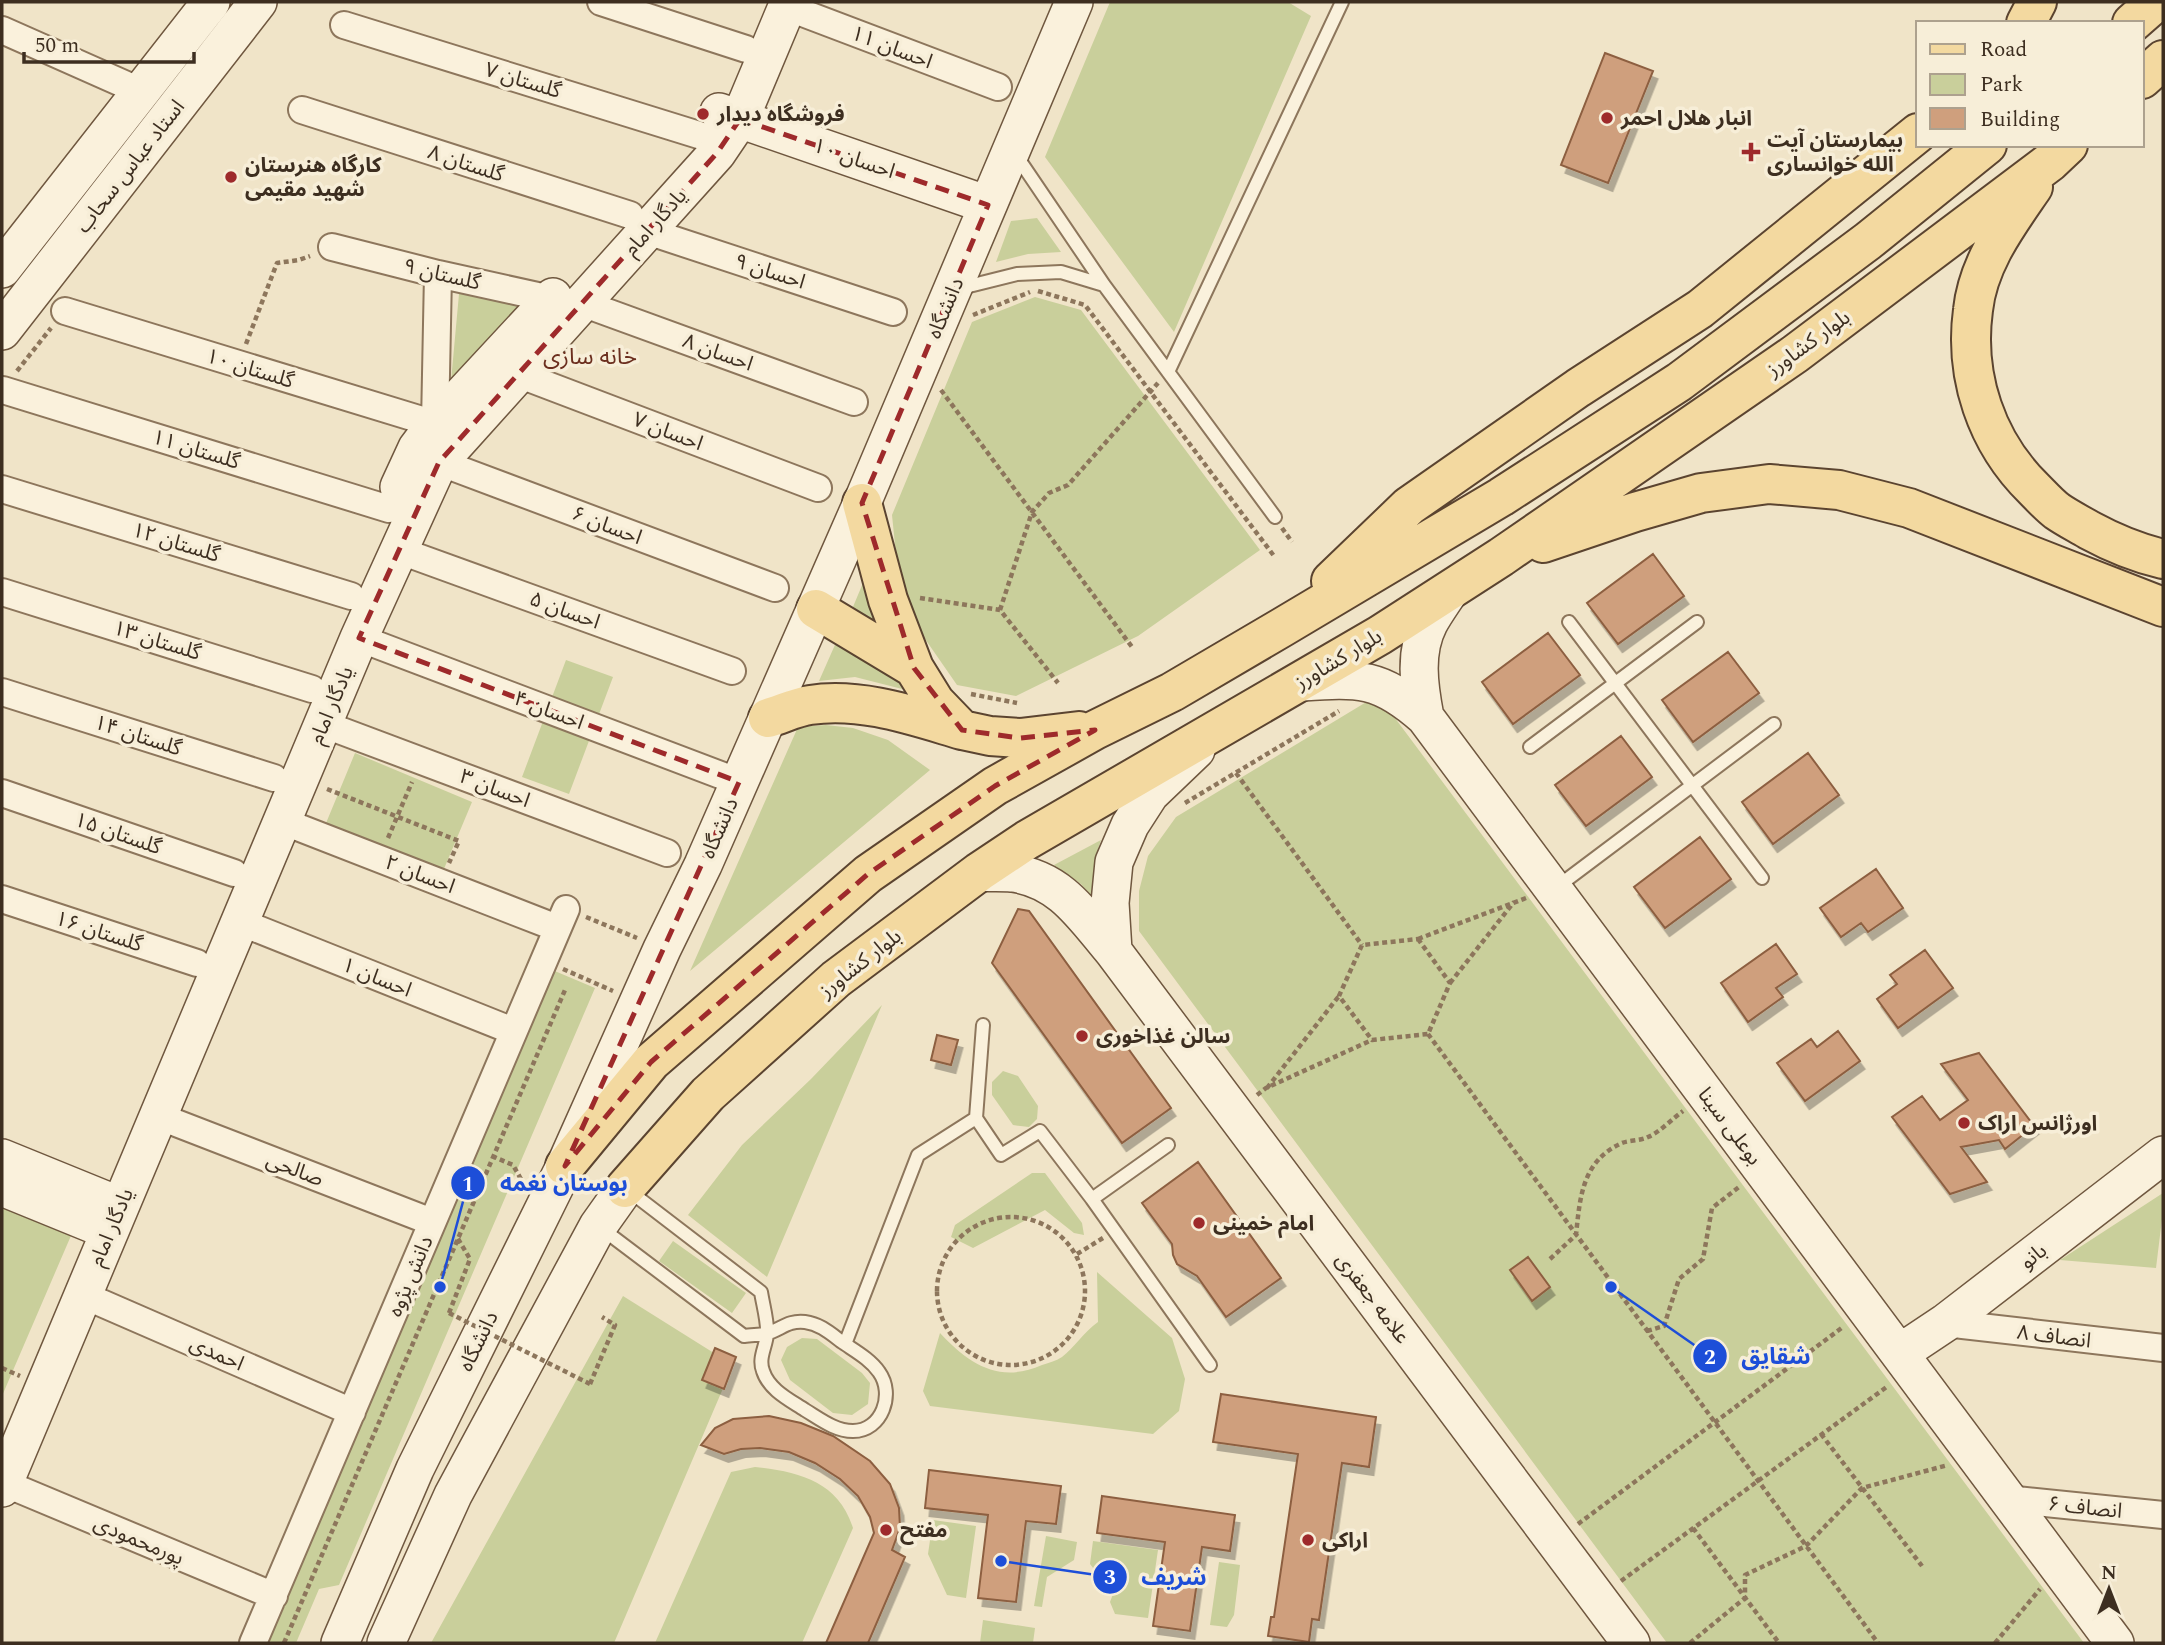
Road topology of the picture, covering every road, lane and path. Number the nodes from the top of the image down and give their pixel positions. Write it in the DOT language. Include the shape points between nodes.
graph roads {
  1 [pos="211,2"];
  2 [pos="601,2"];
  3 [pos="1074,2"];
  4 [pos="1342,2"];
  5 [pos="2037,2"];
  6 [pos="2156,2"];
  7 [pos="250,4"];
  8 [pos="780,4"];
  9 [pos="2027,21"];
  10 [pos="2134,21"];
  11 [pos="344,25"];
  12 [pos="2,30"];
  13 [pos="746,49"];
  14 [pos="2163,61"];
  15 [pos="2144,77"];
  16 [pos="998,87"];
  17 [pos="142,92"];
  18 [pos="302,110"];
  19 [pos="721,122"];
  20 [pos="1916,135"];
  21 [pos="1985,147"];
  22 [pos="1012,149"];
  23 [pos="2059,154"];
  24 [pos="988,205"];
  25 [pos="639,223"];
  26 [pos="332,247"];
  27 [pos="2,269"];
  28 [pos="438,274"];
  29 [pos="1104,285"];
  30 [pos="567,301"];
  31 [pos="959,304"];
  32 [pos="65,311"];
  33 [pos="893,312"];
  34 [pos="2,331"];
  35 [pos="238,365"];
  36 [pos="1168,372"];
  37 [pos="518,374"];
  38 [pos="3,390"];
  39 [pos="1150,392"];
  40 [pos="934,397"];
  41 [pos="854,402"];
  42 [pos="435,424"];
  43 [pos="439,462"];
  44 [pos="818,488"];
  45 [pos="2,489"];
  46 [pos="862,503"];
  47 [pos="389,509"];
  48 [pos="1031,512"];
  49 [pos="1275,517"];
  50 [pos="398,550"];
  51 [pos="1274,556"];
  52 [pos="1501,557"];
  53 [pos="2163,559"];
  54 [pos="775,588"];
  55 [pos="1450,590"];
  56 [pos="2,592"];
  57 [pos="351,596"];
  58 [pos="911,597"];
  59 [pos="2163,607"];
  60 [pos="816,609"];
  61 [pos="1000,610"];
  62 [pos="1569,622"];
  63 [pos="1697,622"];
  64 [pos="1281,628"];
  65 [pos="359,638"];
  66 [pos="1132,647"];
  67 [pos="914,668"];
  68 [pos="732,671"];
  69 [pos="1302,681"];
  70 [pos="1058,683"];
  71 [pos="1615,683"];
  72 [pos="312,689"];
  73 [pos="2,692"];
  74 [pos="1017,703"];
  75 [pos="1345,707"];
  76 [pos="964,712"];
  77 [pos="1425,717"];
  78 [pos="768,718"];
  79 [pos="323,724"];
  80 [pos="1774,724"];
  81 [pos="1095,730"];
  82 [pos="1219,730"];
  83 [pos="1530,747"];
  84 [pos="421,760"];
  85 [pos="1236,773"];
  86 [pos="287,778"];
  87 [pos="739,782"];
  88 [pos="1692,785"];
  89 [pos="2,793"];
  90 [pos="1182,805"];
  91 [pos="398,815"];
  92 [pos="282,821"];
  93 [pos="667,853"];
  94 [pos="380,858"];
  95 [pos="449,864"];
  96 [pos="979,872"];
  97 [pos="234,873"];
  98 [pos="1762,878"];
  99 [pos="1554,890"];
  100 [pos="2,899"];
  101 [pos="561,918"];
  102 [pos="240,922"];
  103 [pos="1418,939"];
  104 [pos="1362,945"];
  105 [pos="662,949"];
  106 [pos="1113,951"];
  107 [pos="543,960"];
  108 [pos="197,963"];
  109 [pos="1450,983"];
  110 [pos="565,990"];
  111 [pos="1339,996"];
  112 [pos="639,1002"];
  113 [pos="984,1025"];
  114 [pos="513,1031"];
  115 [pos="1428,1034"];
  116 [pos="1372,1040"];
  117 [pos="1706,1093"];
  118 [pos="158,1116"];
  119 [pos="976,1118"];
  120 [pos="1168,1145"];
  121 [pos="465,1146"];
  122 [pos="2163,1155"];
  123 [pos="493,1157"];
  124 [pos="2,1158"];
  125 [pos="565,1166"];
  126 [pos="1762,1169"];
  127 [pos="2148,1180"];
  128 [pos="522,1181"];
  129 [pos="2,1187"];
  130 [pos="625,1188"];
  131 [pos="1092,1199"];
  132 [pos="104,1214"];
  133 [pos="432,1222"];
  134 [pos="598,1226"];
  135 [pos="1114,1230"];
  136 [pos="1576,1235"];
  137 [pos="458,1238"];
  138 [pos="1077,1254"];
  139 [pos="1550,1259"];
  140 [pos="83,1295"];
  141 [pos="1867,1309"];
  142 [pos="602,1317"];
  143 [pos="1945,1323"];
  144 [pos="1647,1331"];
  145 [pos="767,1334"];
  146 [pos="845,1344"];
  147 [pos="2163,1348"];
  148 [pos="1905,1361"];
  149 [pos="1210,1366"];
  150 [pos="12,1372"];
  151 [pos="352,1412"];
  152 [pos="1715,1422"];
  153 [pos="2,1427"];
  154 [pos="1821,1434"];
  155 [pos="1977,1458"];
  156 [pos="1758,1480"];
  157 [pos="3,1486"];
  158 [pos="1862,1488"];
  159 [pos="2007,1499"];
  160 [pos="2163,1515"];
  161 [pos="1693,1528"];
  162 [pos="1555,1541"];
  163 [pos="1806,1546"];
  164 [pos="1922,1566"];
  165 [pos="2058,1567"];
  166 [pos="274,1596"];
  167 [pos="1598,1598"];
  168 [pos="1745,1598"];
  169 [pos="253,1643"];
  170 [pos="284,1643"];
  171 [pos="340,1643"];
  172 [pos="386,1643"];
  173 [pos="1631,1643"];
  174 [pos="1690,1643"];
  175 [pos="1779,1643"];
  176 [pos="1878,1643"];
  177 [pos="1995,1643"];
  178 [pos="2115,1643"];
  1 -- 17 [label="street, استاد عباس سحاب"];
  2 -- 13 [label="street"];
  3 -- 22 [label="street, دانشگاه"];
  4 -- 36 [label="lane"];
  5 -- 9 [label="main road"];
  6 -- 10 [label="main road"];
  7 -- 34 [label="street, استاد عباس سحاب"];
  8 -- 13 [label="street, یادگار امام"];
  8 -- 16 [label="street, احسان ۱۱"];
  8 -- 19 [label="street, یادگار امام"];
  11 -- 19 [label="street, گلستان ۷"];
  12 -- 17 [label="street"];
  13 -- 19 [label="street, یادگار امام"];
  14 -- 15 [label="main road"];
  17 -- 27 [label="street, استاد عباس سحاب"];
  18 -- 25 [label="street, گلستان ۸"];
  19 -- 24 [label="street, احسان ۱۰"];
  19 -- 25 [label="street, یادگار امام" via="718,153"];
  20 -- 64 [label="main road" via="1700,309 1409,506"];
  21 -- 64 [label="main road" via="1679,382 1501,497"];
  22 -- 24 [label="street, دانشگاه"];
  22 -- 29 [label="lane"];
  23 -- 52 [label="main road, بلوار کشاورز" via="1795,354"];
  23 -- 53 [label="main road" via="2000,235 1983,269 1973,309 1971,358 1979,398 1995,440 2019,475 2056,510 2104,538"];
  24 -- 31 [label="street, دانشگاه"];
  25 -- 30 [label="street, یادگار امام"];
  25 -- 33 [label="street, احسان ۹"];
  26 -- 28 [label="street, گلستان ۹"];
  26 -- 35 [label="path" via="277,263"];
  28 -- 30 [label="street, گلستان ۹"];
  28 -- 42 [label="street"];
  29 -- 31 [label="lane" via="1062,272 1017,274"];
  29 -- 36 [label="lane"];
  30 -- 37 [label="street, یادگار امام"];
  30 -- 41 [label="street, احسان ۸"];
  30 -- 42 [label="street, یادگار امام"];
  31 -- 39 [label="path" via="1034,290 1085,305"];
  31 -- 46 [label="street, دانشگاه"];
  32 -- 35 [label="street, گلستان ۱۰"];
  32 -- 38 [label="path"];
  35 -- 42 [label="street, گلستان ۱۰"];
  36 -- 39 [label="path"];
  36 -- 49 [label="lane"];
  37 -- 43 [label="street, یادگار امام"];
  37 -- 44 [label="street, احسان ۷"];
  38 -- 47 [label="street, گلستان ۱۱"];
  39 -- 48 [label="path" via="1068,485 1049,493"];
  39 -- 51 [label="path"];
  40 -- 48 [label="path" via="938,386"];
  42 -- 47 [label="street, یادگار امام" via="417,448"];
  43 -- 50 [label="street, یادگار امام"];
  43 -- 54 [label="street, احسان ۶"];
  45 -- 57 [label="street, گلستان ۱۲"];
  46 -- 60 [label="street, دانشگاه"];
  46 -- 67 [label="main road" via="888,600"];
  47 -- 57 [label="street, یادگار امام"];
  48 -- 61 [label="path"];
  48 -- 66 [label="path"];
  50 -- 65 [label="street, یادگار امام"];
  50 -- 68 [label="street, احسان ۵"];
  52 -- 55 [label="main road, بلوار کشاورز"];
  52 -- 59 [label="main road" via="1701,493 1769,484 1839,490 1909,508"];
  55 -- 69 [label="main road, بلوار کشاورز"];
  55 -- 77 [label="street" via="1428,626 1420,657 1418,685"];
  56 -- 72 [label="street, گلستان ۱۳"];
  57 -- 72 [label="street, یادگار امام"];
  58 -- 61 [label="path"];
  60 -- 67 [label="main road"];
  60 -- 78 [label="street, دانشگاه"];
  61 -- 70 [label="path"];
  62 -- 71 [label="lane"];
  63 -- 71 [label="lane"];
  64 -- 81 [label="main road" via="1172,692"];
  65 -- 79 [label="street, یادگار امام"];
  65 -- 87 [label="street, احسان ۴"];
  67 -- 76 [label="main road" via="935,702"];
  69 -- 77 [label="street, بوعلی سینا" via="1345,678 1378,685 1402,696"];
  69 -- 82 [label="main road, بلوار کشاورز"];
  71 -- 83 [label="lane"];
  71 -- 88 [label="lane"];
  72 -- 86 [label="street, یادگار امام"];
  73 -- 86 [label="street, گلستان ۱۴"];
  74 -- 76 [label="path"];
  75 -- 85 [label="path"];
  76 -- 78 [label="main road" via="909,715 875,707 809,705"];
  76 -- 81 [label="main road" via="990,736 1020,738"];
  77 -- 99 [label="street, بوعلی سینا"];
  78 -- 87 [label="street, دانشگاه"];
  79 -- 84 [label="street, احسان ۳"];
  79 -- 86 [label="street, یادگار امام"];
  80 -- 88 [label="lane"];
  81 -- 125 [label="main road" via="995,786 868,874 651,1062"];
  82 -- 96 [label="main road, بلوار کشاورز"];
  82 -- 106 [label="street" via="1150,794 1130,825 1114,862 1110,904"];
  84 -- 91 [label="path"];
  84 -- 93 [label="street, احسان ۳"];
  85 -- 90 [label="path"];
  85 -- 104 [label="path"];
  86 -- 91 [label="path"];
  86 -- 92 [label="street, یادگار امام"];
  86 -- 97 [label="street, یادگار امام"];
  87 -- 105 [label="street, دانشگاه"];
  88 -- 98 [label="lane"];
  88 -- 99 [label="lane"];
  89 -- 97 [label="street, گلستان ۱۵"];
  91 -- 94 [label="path"];
  91 -- 95 [label="path" via="459,841"];
  92 -- 94 [label="street, احسان ۲"];
  92 -- 102 [label="street, یادگار امام"];
  94 -- 101 [label="street, احسان ۲"];
  96 -- 106 [label="street, علامه جعفری" via="1014,873 1046,882 1068,898"];
  96 -- 130 [label="main road, بلوار کشاورز" via="836,979 708,1094"];
  97 -- 108 [label="street, یادگار امام"];
  99 -- 117 [label="street, بوعلی سینا"];
  100 -- 108 [label="street, گلستان ۱۶"];
  101 -- 105 [label="path"];
  101 -- 107 [label="street, دانش پژوه"];
  102 -- 114 [label="street, احسان ۱"];
  102 -- 118 [label="street, یادگار امام"];
  103 -- 104 [label="path"];
  103 -- 109 [label="path"];
  103 -- 109 [label="path" via="1514,901"];
  104 -- 111 [label="path"];
  105 -- 112 [label="street, دانشگاه"];
  106 -- 162 [label="street, علامه جعفری"];
  107 -- 112 [label="path"];
  107 -- 114 [label="street, دانش پژوه"];
  108 -- 132 [label="street, یادگار امام"];
  109 -- 115 [label="path"];
  110 -- 123 [label="path"];
  111 -- 116 [label="path"];
  111 -- 116 [label="path" via="1266,1088"];
  112 -- 125 [label="street, دانشگاه"];
  113 -- 119 [label="lane"];
  114 -- 121 [label="street, دانش پژوه"];
  115 -- 116 [label="path"];
  115 -- 136 [label="path"];
  117 -- 126 [label="street, بوعلی سینا"];
  117 -- 136 [label="path" via="1648,1138 1623,1142 1606,1153 1589,1172 1580,1198"];
  118 -- 132 [label="street, یادگار امام"];
  118 -- 133 [label="street, صالحی"];
  119 -- 131 [label="lane" via="1001,1156 1040,1131"];
  119 -- 146 [label="lane" via="918,1155"];
  120 -- 131 [label="lane"];
  121 -- 123 [label="path"];
  121 -- 133 [label="street, دانش پژوه"];
  122 -- 127 [label="street, بانو"];
  123 -- 128 [label="path" via="513,1165"];
  123 -- 137 [label="path"];
  124 -- 132 [label="street"];
  125 -- 171 [label="street, دانشگاه" via="415,1469"];
  126 -- 141 [label="street, بوعلی سینا"];
  126 -- 144 [label="path" via="1712,1208 1703,1259 1679,1279 1664,1326"];
  127 -- 143 [label="street, بانو"];
  129 -- 132 [label="street"];
  130 -- 134 [label="street"];
  130 -- 145 [label="lane" via="761,1292"];
  131 -- 135 [label="lane"];
  132 -- 140 [label="street, یادگار امام"];
  132 -- 150 [label="street, یادگار امام"];
  133 -- 151 [label="street, دانش پژوه"];
  134 -- 145 [label="lane" via="744,1336"];
  134 -- 172 [label="street" via="453,1495"];
  135 -- 138 [label="path"];
  135 -- 149 [label="lane"];
  136 -- 139 [label="path"];
  136 -- 144 [label="path"];
  137 -- 142 [label="path, bridge" via="470,1259 449,1313 590,1384 615,1325"];
  137 -- 170 [label="path"];
  138 -- 138 [label="path" via="1060,1235 1039,1222 1015,1217 992,1219 970,1228 941,1265 940,1312 950,1333 966,1350 987,1362 1012,1366 1038,1361 1060,1348 1076,1328 1086,1304 1086,1278"];
  140 -- 151 [label="street, احمدی"];
  140 -- 157 [label="street, یادگار امام"];
  141 -- 148 [label="street, بوعلی سینا"];
  141 -- 152 [label="path"];
  143 -- 147 [label="street, انصاف ۸"];
  143 -- 148 [label="street, بانو"];
  144 -- 152 [label="path"];
  145 -- 146 [label="lane" via="780,1326 807,1322"];
  145 -- 146 [label="lane" via="763,1371 776,1390 826,1424 865,1430 883,1410 885,1382 871,1363"];
  148 -- 154 [label="path"];
  148 -- 155 [label="street, بوعلی سینا"];
  150 -- 153 [label="street, یادگار امام"];
  151 -- 166 [label="street, دانش پژوه"];
  152 -- 156 [label="path"];
  152 -- 162 [label="path"];
  154 -- 156 [label="path"];
  154 -- 158 [label="path"];
  155 -- 158 [label="path"];
  155 -- 159 [label="street, بوعلی سینا"];
  156 -- 161 [label="path"];
  156 -- 163 [label="path"];
  157 -- 166 [label="street, پورمحمودی"];
  158 -- 163 [label="path"];
  158 -- 164 [label="path"];
  159 -- 160 [label="street, انصاف ۶"];
  159 -- 165 [label="street, بوعلی سینا"];
  161 -- 167 [label="path"];
  161 -- 168 [label="path"];
  162 -- 167 [label="street, علامه جعفری"];
  163 -- 168 [label="path" via="1745,1575"];
  163 -- 176 [label="path"];
  165 -- 177 [label="path"];
  165 -- 178 [label="street, بوعلی سینا"];
  166 -- 169 [label="street, دانش پژوه"];
  167 -- 173 [label="street, علامه جعفری"];
  168 -- 174 [label="path"];
  168 -- 175 [label="path"];
}
